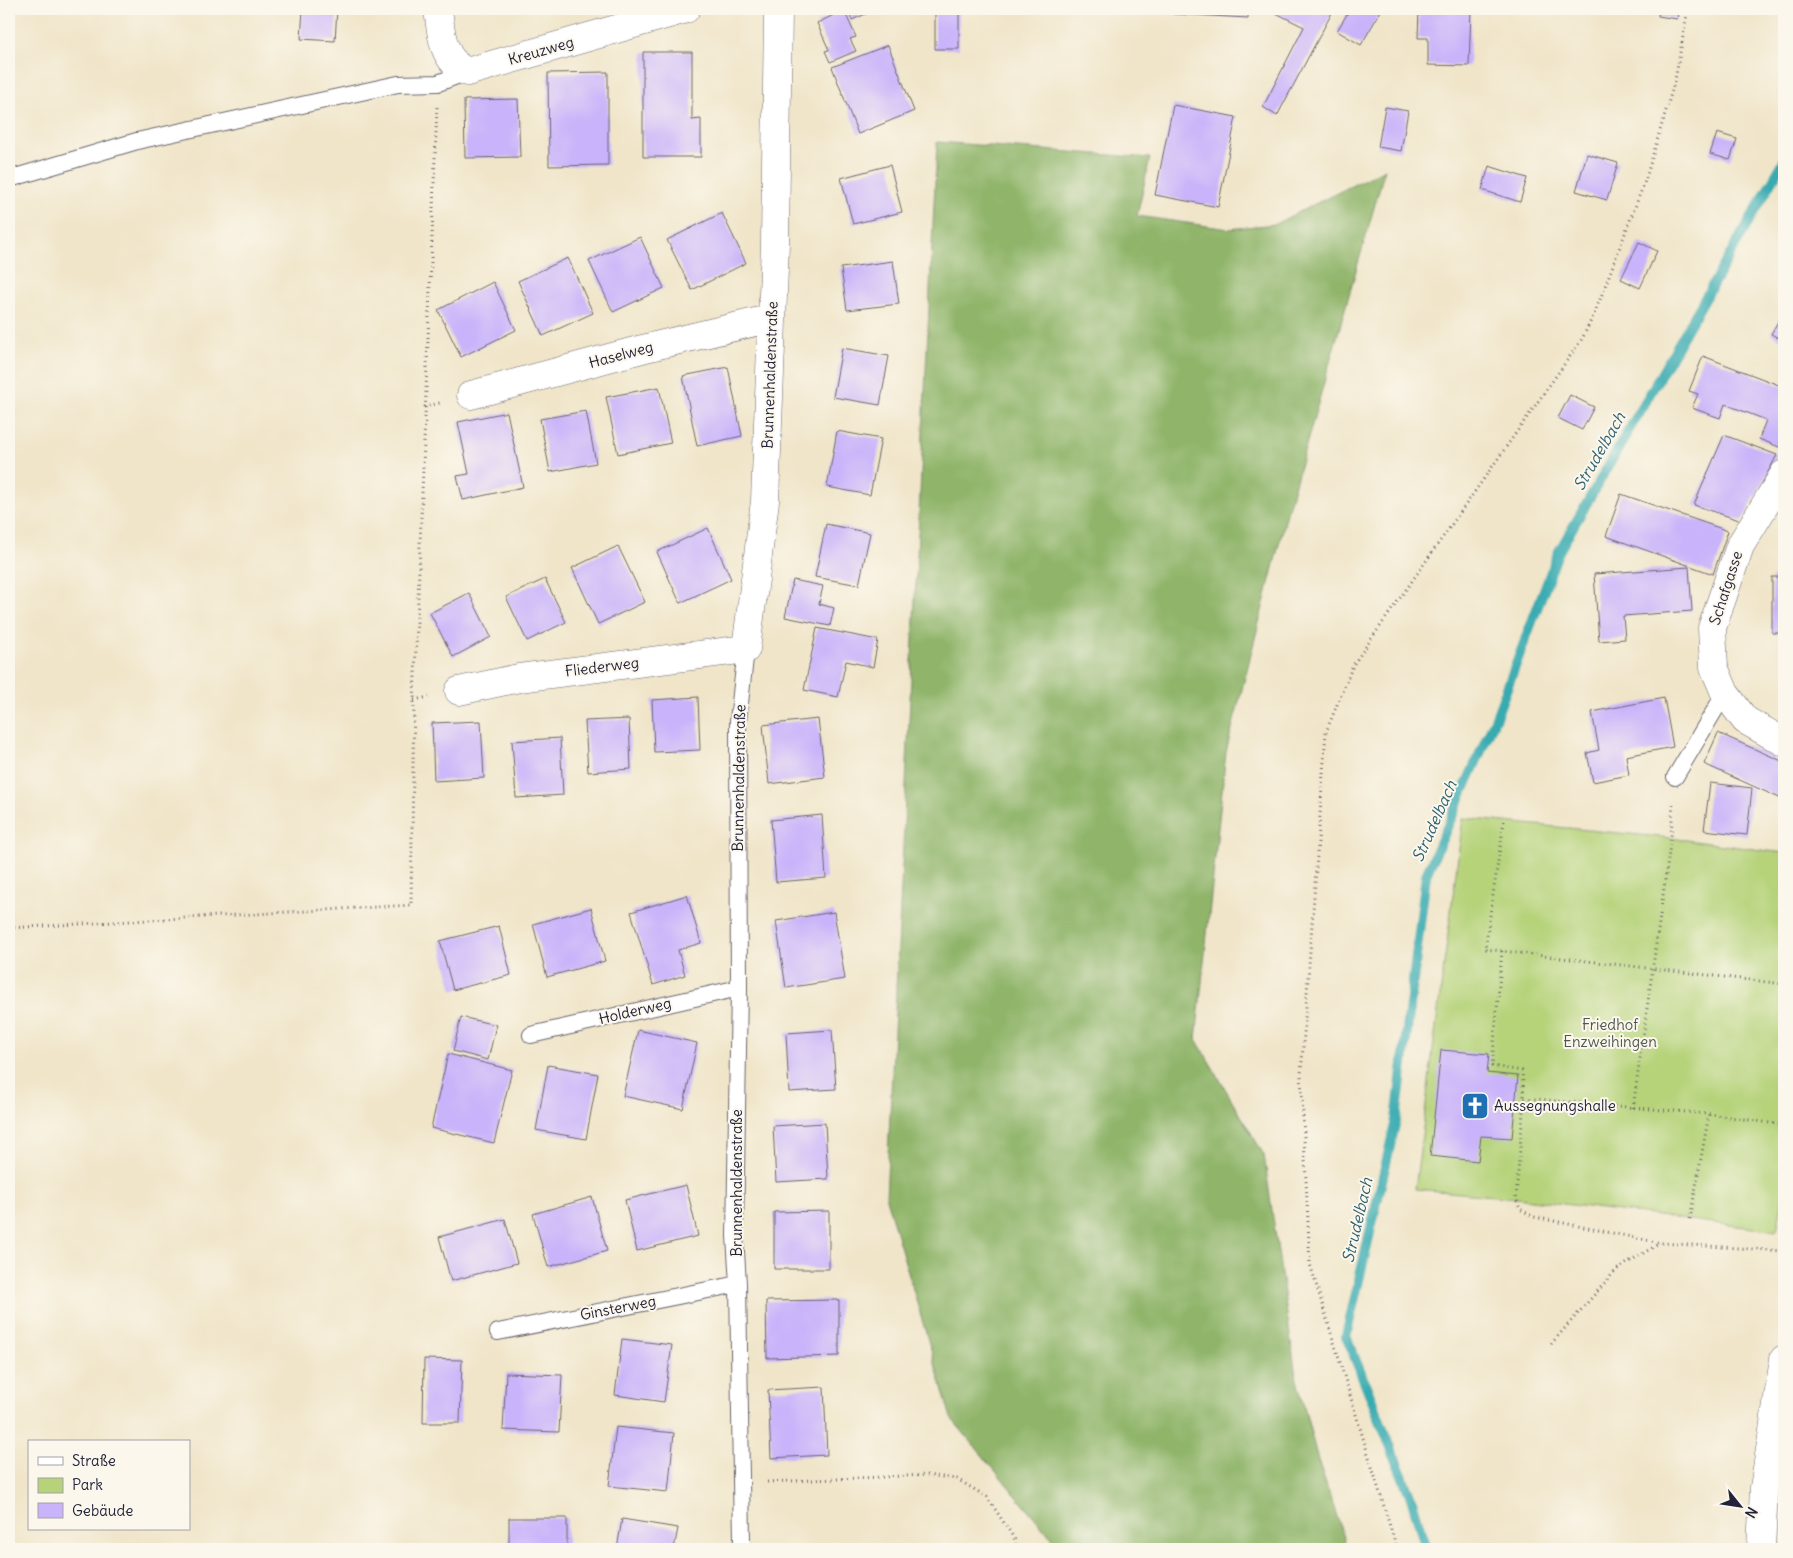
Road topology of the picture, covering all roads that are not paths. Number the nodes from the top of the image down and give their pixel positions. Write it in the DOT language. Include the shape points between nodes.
graph roads {
  1 [pos="438,9"];
  2 [pos="686,9"];
  3 [pos="778,9"];
  4 [pos="468,72"];
  5 [pos="9,179"];
  6 [pos="772,318"];
  7 [pos="470,395"];
  8 [pos="1784,474"];
  9 [pos="746,649"];
  10 [pos="459,691"];
  11 [pos="1725,693"];
  12 [pos="1784,742"];
  13 [pos="1674,776"];
  14 [pos="738,988"];
  15 [pos="531,1035"];
  16 [pos="738,1284"];
  17 [pos="498,1332"];
  18 [pos="1784,1359"];
  19 [pos="740,1549"];
  20 [pos="1761,1549"];
  1 -- 4 [label="street" via="442,43 458,67"];
  2 -- 4 [label="street, Kreuzweg"];
  3 -- 6 [label="street, Brunnenhaldenstraße"];
  4 -- 5 [label="lane" via="438,82 398,84 137,141"];
  6 -- 7 [label="street, Haselweg"];
  6 -- 9 [label="street, Brunnenhaldenstraße" via="765,501"];
  8 -- 11 [label="street, Schafgasse" via="1740,546 1712,628 1714,667"];
  9 -- 10 [label="street, Fliederweg" via="519,678"];
  9 -- 14 [label="lane, Brunnenhaldenstraße" via="738,721"];
  11 -- 12 [label="street, Schafgasse" via="1746,720"];
  11 -- 13 [label="lane"];
  14 -- 15 [label="lane, Holderweg"];
  14 -- 16 [label="lane, Brunnenhaldenstraße"];
  16 -- 17 [label="lane, Ginsterweg"];
  16 -- 19 [label="lane, Brunnenhaldenstraße" via="743,1482"];
  18 -- 20 [label="street" via="1764,1488"];
}
